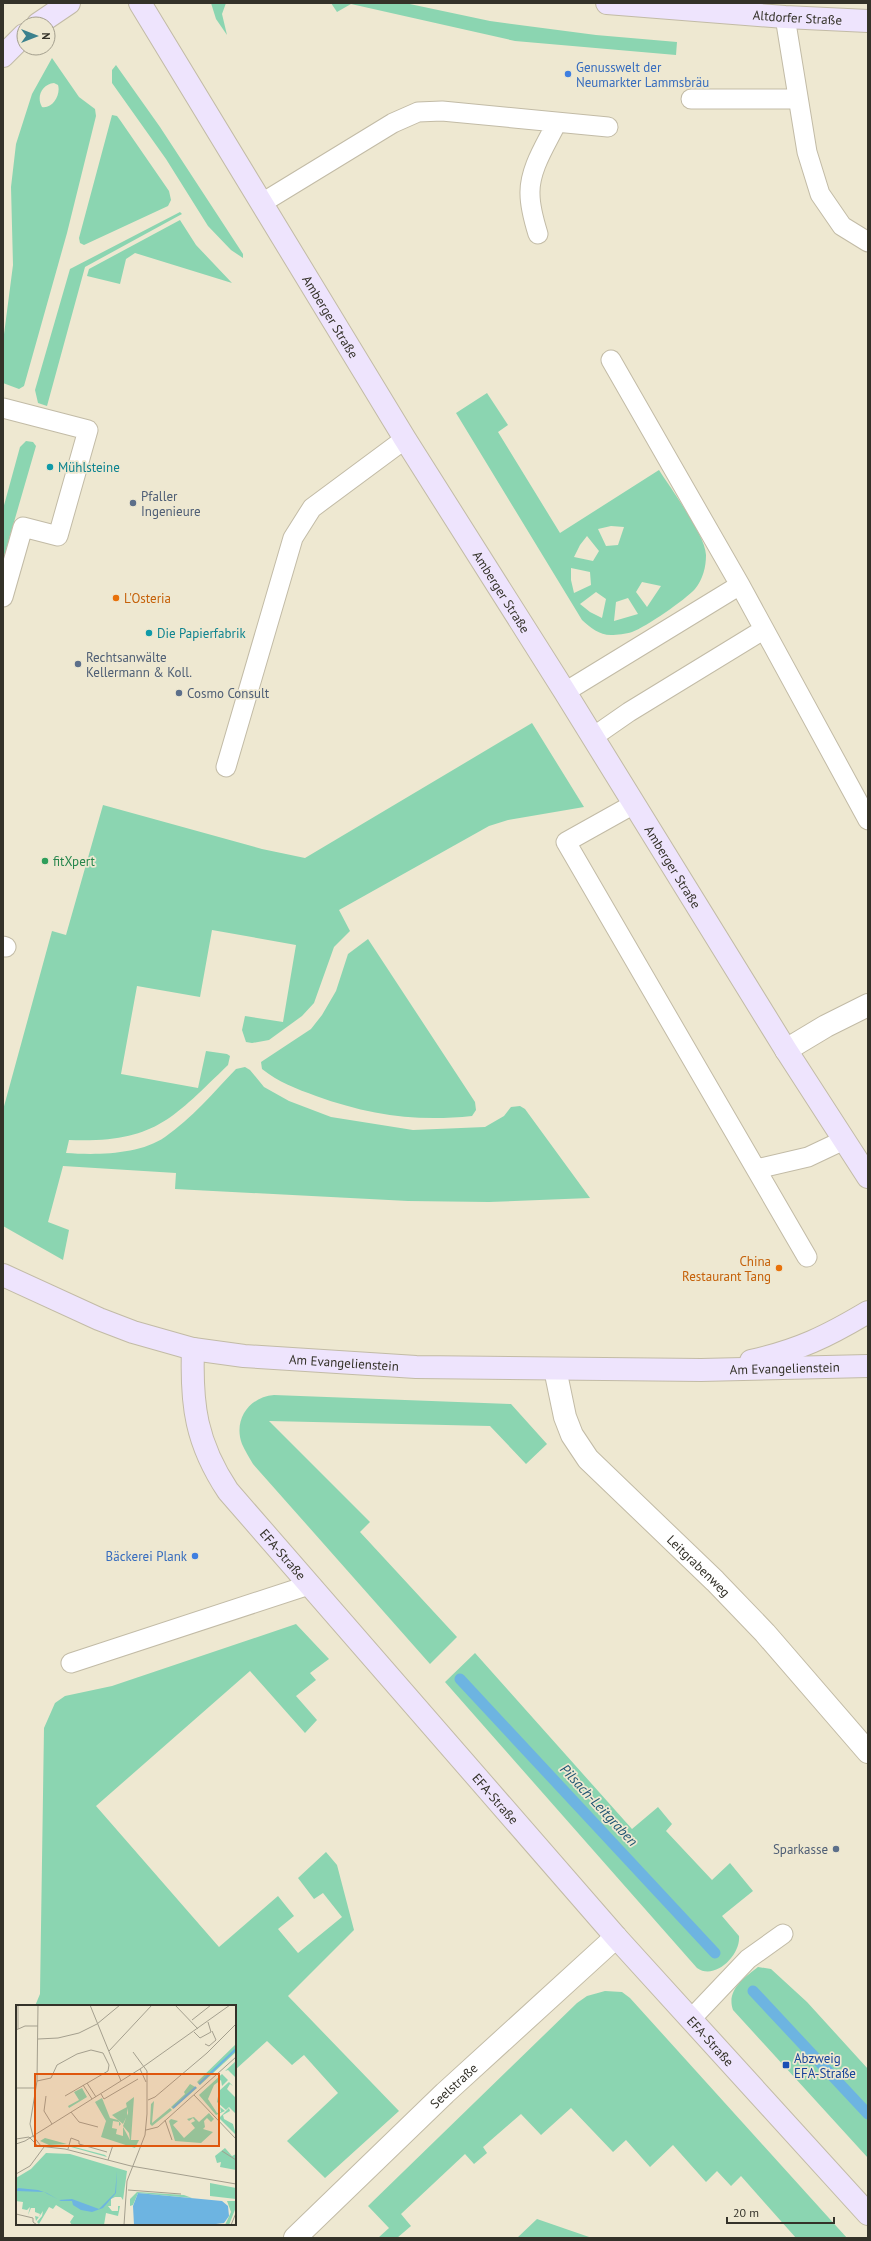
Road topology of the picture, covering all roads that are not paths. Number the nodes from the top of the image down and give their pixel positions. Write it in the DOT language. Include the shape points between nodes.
graph roads {
  1 [pos="69,3"];
  2 [pos="140,3"];
  3 [pos="607,3"];
  4 [pos="702,7"];
  5 [pos="50,16"];
  6 [pos="785,17"];
  7 [pos="868,21"];
  8 [pos="16,43"];
  9 [pos="3,56"];
  10 [pos="691,99"];
  11 [pos="798,99"];
  12 [pos="558,122"];
  13 [pos="608,127"];
  14 [pos="262,204"];
  15 [pos="538,234"];
  16 [pos="868,242"];
  17 [pos="610,360"];
  18 [pos="3,408"];
  19 [pos="405,439"];
  20 [pos="740,585"];
  21 [pos="3,597"];
  22 [pos="763,630"];
  23 [pos="565,692"];
  24 [pos="593,737"];
  25 [pos="226,767"];
  26 [pos="634,804"];
  27 [pos="868,820"];
  28 [pos="868,1005"];
  29 [pos="786,1050"];
  30 [pos="844,1140"];
  31 [pos="757,1169"];
  32 [pos="868,1177"];
  33 [pos="807,1257"];
  34 [pos="3,1275"];
  35 [pos="868,1312"];
  36 [pos="193,1349"];
  37 [pos="868,1366"];
  38 [pos="555,1369"];
  39 [pos="700,1370"];
  40 [pos="309,1584"];
  41 [pos="71,1663"];
  42 [pos="868,1752"];
  43 [pos="783,1934"];
  44 [pos="616,1937"];
  45 [pos="691,2019"];
  46 [pos="868,2214"];
  47 [pos="294,2238"];
  1 -- 5 [label="street"];
  2 -- 14 [label="street, Amberger Straße"];
  3 -- 4 [label="street, Altdorfer Straße"];
  4 -- 6 [label="street, Altdorfer Straße"];
  6 -- 7 [label="street, Altdorfer Straße"];
  6 -- 11 [label="lane"];
  8 -- 9 [label="street"];
  10 -- 11 [label="lane"];
  11 -- 16 [label="lane" via="807,152 820,194 842,226"];
  12 -- 13 [label="lane"];
  12 -- 14 [label="lane" via="442,111 418,112 360,142"];
  12 -- 15 [label="lane" via="534,173 529,193"];
  14 -- 19 [label="street, Amberger Straße"];
  17 -- 20 [label="lane"];
  18 -- 21 [label="lane" via="88,430 58,536 23,527"];
  19 -- 23 [label="street, Amberger Straße"];
  19 -- 25 [label="lane" via="312,508 295,534"];
  20 -- 22 [label="lane"];
  20 -- 23 [label="lane"];
  22 -- 24 [label="lane"];
  22 -- 27 [label="lane"];
  23 -- 24 [label="street, Amberger Straße"];
  24 -- 26 [label="street, Amberger Straße"];
  26 -- 29 [label="street, Amberger Straße"];
  26 -- 31 [label="lane" via="566,842"];
  28 -- 29 [label="street"];
  29 -- 30 [label="street, Amberger Straße"];
  30 -- 31 [label="lane" via="808,1157"];
  30 -- 32 [label="street, Amberger Straße"];
  31 -- 33 [label="lane"];
  34 -- 36 [label="street, Am Evangelienstein" via="116,1326"];
  35 -- 39 [label="street, Am Evangelienstein" via="795,1350"];
  36 -- 38 [label="street, Am Evangelienstein" via="244,1356 352,1364"];
  36 -- 40 [label="street, EFA-Straße" via="192,1375 196,1418 208,1456 228,1490"];
  37 -- 39 [label="street, Am Evangelienstein"];
  38 -- 39 [label="street, Am Evangelienstein"];
  38 -- 42 [label="street, Leitgrabenweg" via="565,1417 572,1435 588,1459 760,1628"];
  40 -- 41 [label="lane"];
  40 -- 44 [label="street, EFA-Straße"];
  43 -- 45 [label="lane" via="748,1959"];
  44 -- 45 [label="street, EFA-Straße"];
  44 -- 47 [label="street, Seelstraße" via="445,2093"];
  45 -- 46 [label="street, EFA-Straße"];
}
